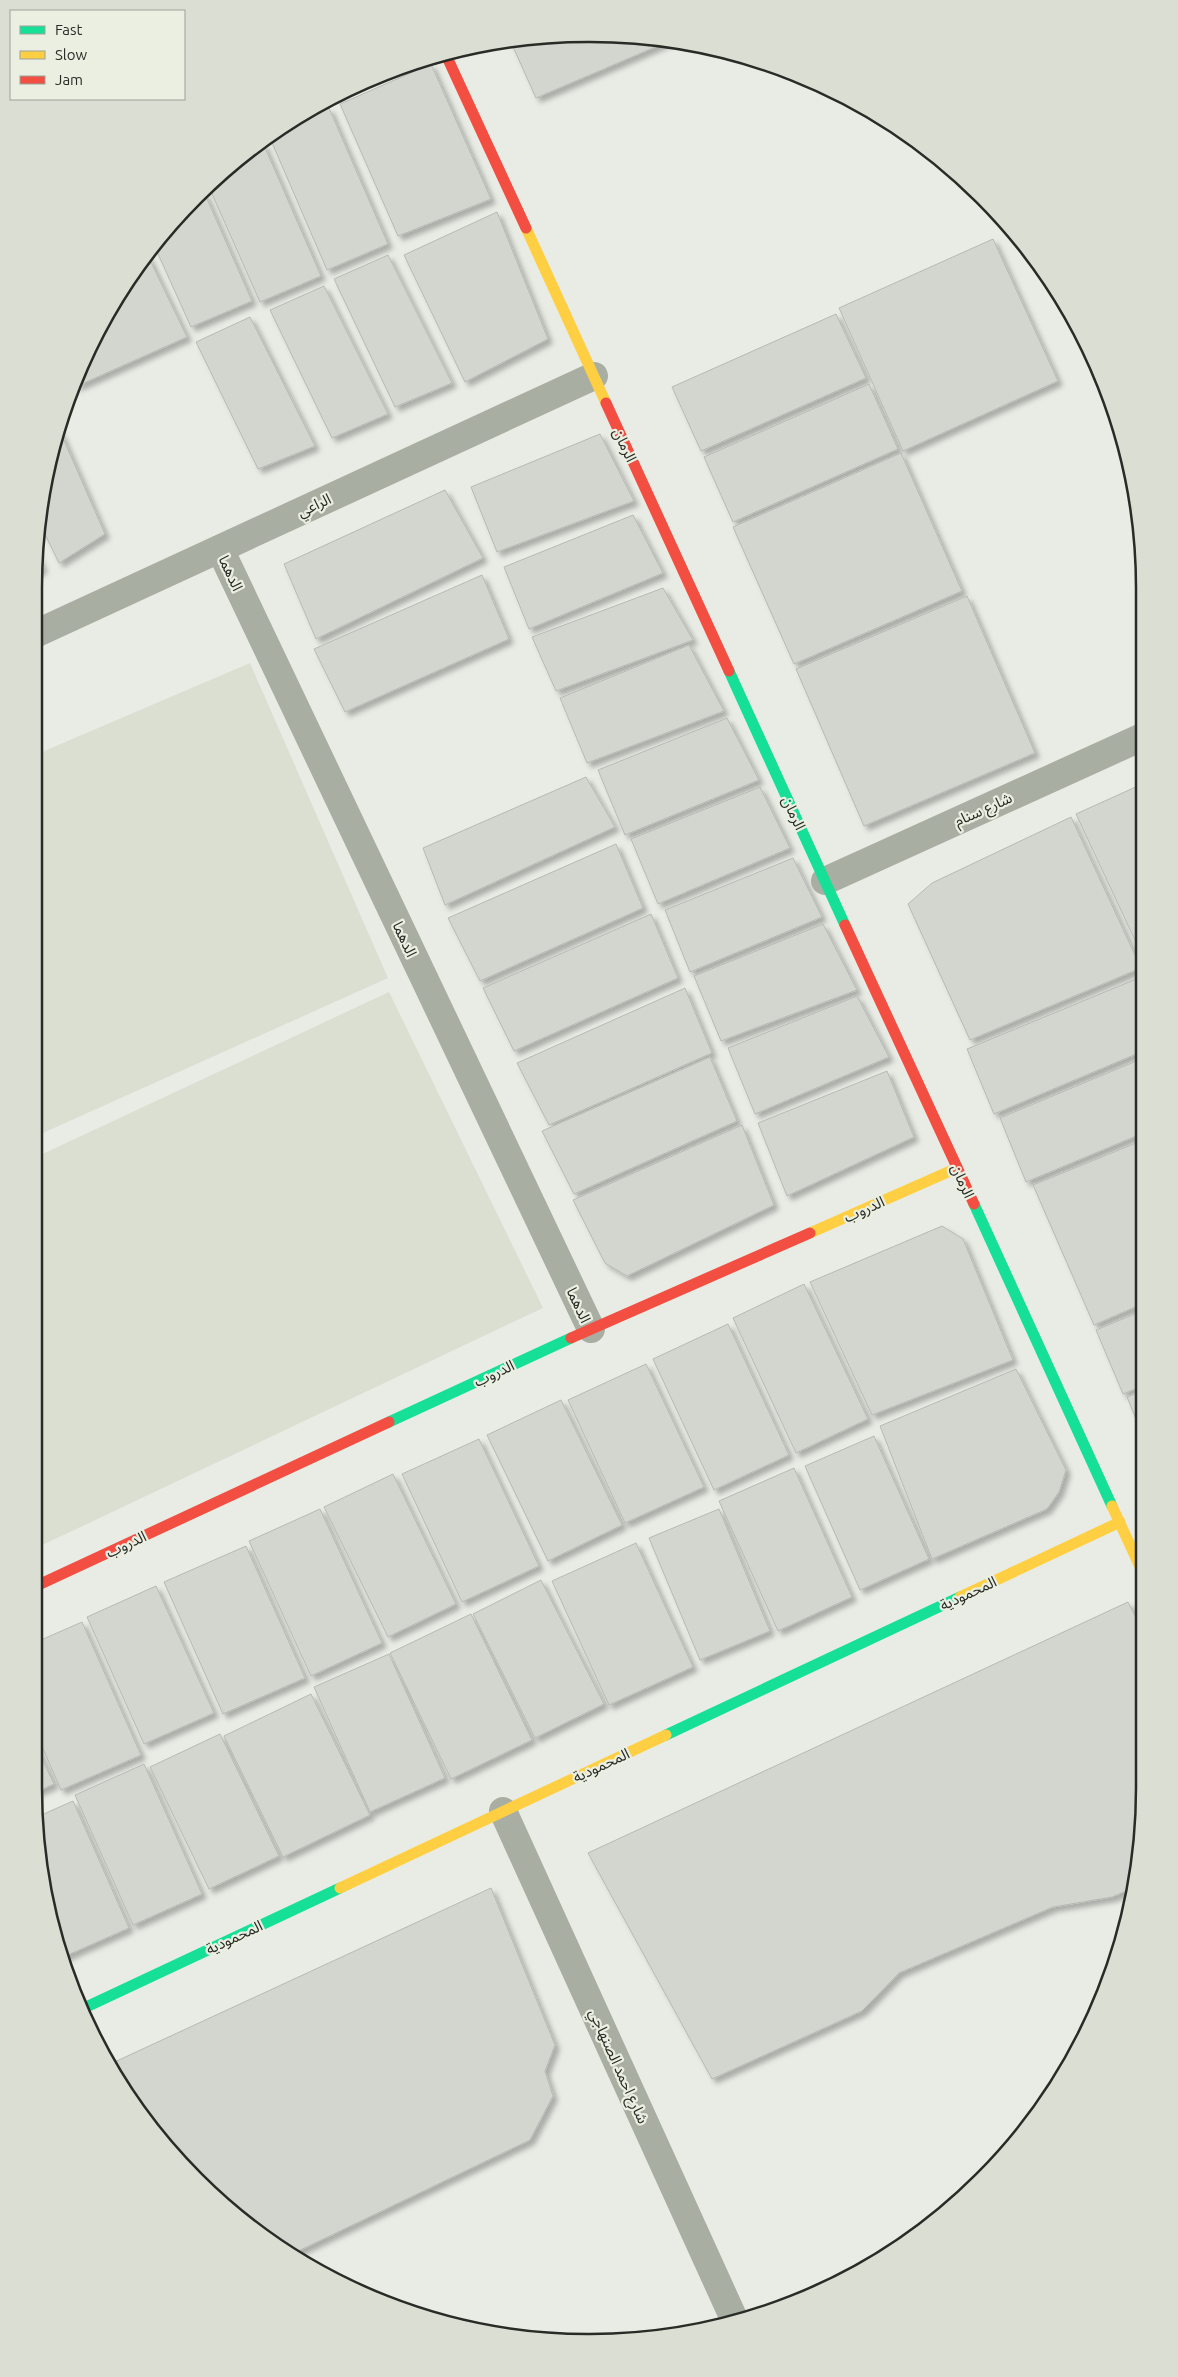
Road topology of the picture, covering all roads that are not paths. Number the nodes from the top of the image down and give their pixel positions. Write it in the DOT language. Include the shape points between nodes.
graph roads {
  1 [pos="449,61"];
  2 [pos="594,376"];
  3 [pos="220,549"];
  4 [pos="42,631"];
  5 [pos="1136,740"];
  6 [pos="825,881"];
  7 [pos="957,1168"];
  8 [pos="590,1329"];
  9 [pos="1120,1522"];
  10 [pos="1136,1558"];
  11 [pos="42,1583"];
  12 [pos="503,1811"];
  13 [pos="88,2006"];
  14 [pos="732,2315"];
  1 -- 2 [label="street, الرمان"];
  2 -- 3 [label="street, الراعي"];
  2 -- 6 [label="street, الرمان"];
  3 -- 4 [label="street, الراعي"];
  3 -- 8 [label="street, الدهما"];
  5 -- 6 [label="street, شارع سنام"];
  6 -- 7 [label="street, الرمان"];
  7 -- 8 [label="street, الدروب"];
  7 -- 9 [label="street, الرمان"];
  8 -- 11 [label="street, الدروب"];
  9 -- 10 [label="street, الرمان"];
  9 -- 12 [label="street, المحمودية"];
  12 -- 13 [label="street, المحمودية"];
  12 -- 14 [label="street, شارع احمد الصنهاجي"];
}
